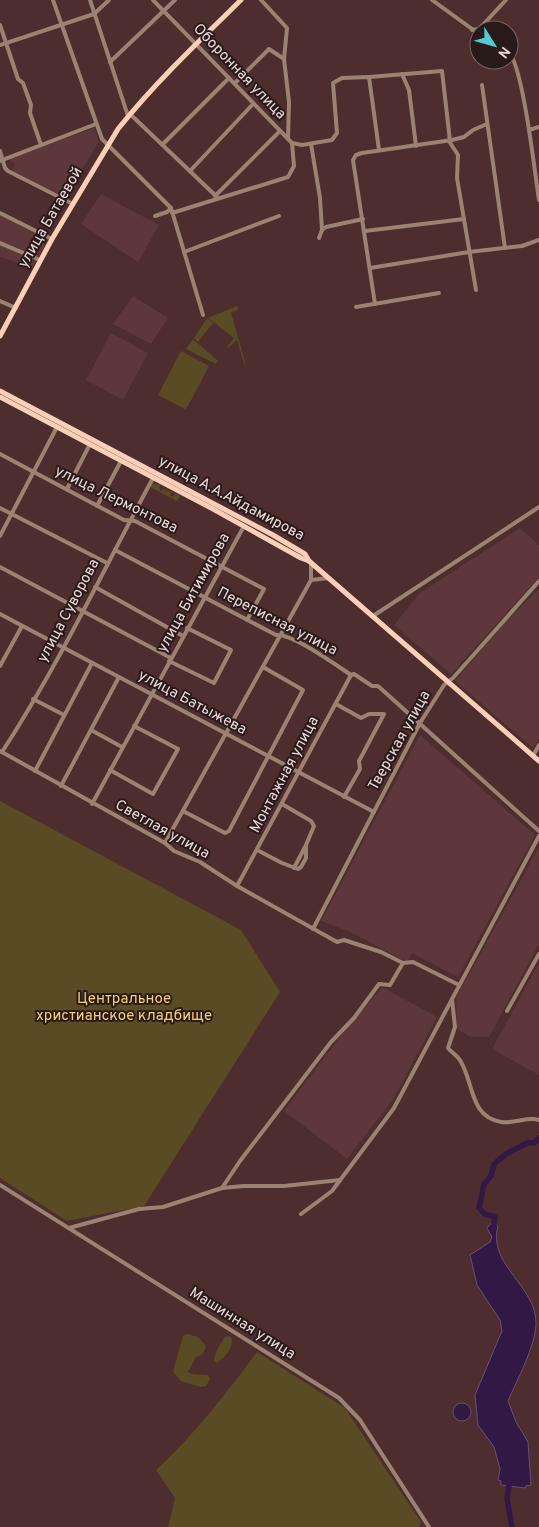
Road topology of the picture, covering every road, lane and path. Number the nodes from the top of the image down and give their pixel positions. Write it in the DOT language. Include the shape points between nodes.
graph roads {
  1 [pos="53,0"];
  2 [pos="90,0"];
  3 [pos="109,0"];
  4 [pos="153,0"];
  5 [pos="175,0"];
  6 [pos="241,0"];
  7 [pos="261,0"];
  8 [pos="432,0"];
  9 [pos="506,0"];
  10 [pos="164,10"];
  11 [pos="94,14"];
  12 [pos="487,20"];
  13 [pos="0,24"];
  14 [pos="61,25"];
  15 [pos="469,28"];
  16 [pos="5,43"];
  17 [pos="0,45"];
  18 [pos="196,45"];
  19 [pos="284,59"];
  20 [pos="110,62"];
  21 [pos="517,70"];
  22 [pos="402,74"];
  23 [pos="369,77"];
  24 [pos="229,78"];
  25 [pos="235,84"];
  26 [pos="482,85"];
  27 [pos="253,104"];
  28 [pos="129,115"];
  29 [pos="96,124"];
  30 [pos="487,124"];
  31 [pos="539,126"];
  32 [pos="529,130"];
  33 [pos="280,131"];
  34 [pos="290,141"];
  35 [pos="450,141"];
  36 [pos="163,144"];
  37 [pos="313,144"];
  38 [pos="41,145"];
  39 [pos="108,145"];
  40 [pos="416,146"];
  41 [pos="379,150"];
  42 [pos="0,151"];
  43 [pos="1,160"];
  44 [pos="190,171"];
  45 [pos="216,196"];
  46 [pos="539,200"];
  47 [pos="73,204"];
  48 [pos="172,210"];
  49 [pos="0,213"];
  50 [pos="155,216"];
  51 [pos="279,216"];
  52 [pos="464,218"];
  53 [pos="363,220"];
  54 [pos="322,230"];
  55 [pos="364,231"];
  56 [pos="319,238"];
  57 [pos="52,239"];
  58 [pos="539,240"];
  59 [pos="0,243"];
  60 [pos="505,248"];
  61 [pos="184,252"];
  62 [pos="469,252"];
  63 [pos="40,260"];
  64 [pos="370,268"];
  65 [pos="476,290"];
  66 [pos="439,293"];
  67 [pos="0,301"];
  68 [pos="375,304"];
  69 [pos="356,307"];
  70 [pos="16,308"];
  71 [pos="203,315"];
  72 [pos="0,336"];
  73 [pos="0,391"];
  74 [pos="0,397"];
  75 [pos="57,427"];
  76 [pos="90,444"];
  77 [pos="0,454"];
  78 [pos="121,461"];
  79 [pos="34,472"];
  80 [pos="153,478"];
  81 [pos="66,489"];
  82 [pos="97,506"];
  83 [pos="539,507"];
  84 [pos="0,508"];
  85 [pos="12,514"];
  86 [pos="130,520"];
  87 [pos="244,526"];
  88 [pos="0,536"];
  89 [pos="115,550"];
  90 [pos="303,556"];
  91 [pos="310,561"];
  92 [pos="107,563"];
  93 [pos="222,566"];
  94 [pos="0,567"];
  95 [pos="330,578"];
  96 [pos="311,580"];
  97 [pos="539,581"];
  98 [pos="95,587"];
  99 [pos="204,597"];
  100 [pos="83,610"];
  101 [pos="0,614"];
  102 [pos="373,616"];
  103 [pos="247,620"];
  104 [pos="22,626"];
  105 [pos="187,628"];
  106 [pos="280,634"];
  107 [pos="183,636"];
  108 [pos="63,648"];
  109 [pos="170,659"];
  110 [pos="92,663"];
  111 [pos="0,666"];
  112 [pos="263,667"];
  113 [pos="351,675"];
  114 [pos="119,677"];
  115 [pos="448,682"];
  116 [pos="151,694"];
  117 [pos="33,699"];
  118 [pos="336,704"];
  119 [pos="64,715"];
  120 [pos="420,723"];
  121 [pos="134,726"];
  122 [pos="91,730"];
  123 [pos="226,734"];
  124 [pos="539,746"];
  125 [pos="122,747"];
  126 [pos="1,752"];
  127 [pos="533,756"];
  128 [pos="269,757"];
  129 [pos="539,761"];
  130 [pos="110,770"];
  131 [pos="35,771"];
  132 [pos="299,773"];
  133 [pos="61,786"];
  134 [pos="344,797"];
  135 [pos="92,804"];
  136 [pos="282,804"];
  137 [pos="183,811"];
  138 [pos="374,812"];
  139 [pos="539,830"];
  140 [pos="539,836"];
  141 [pos="165,843"];
  142 [pos="257,850"];
  143 [pos="238,886"];
  144 [pos="313,929"];
  145 [pos="539,954"];
  146 [pos="403,963"];
  147 [pos="459,985"];
  148 [pos="452,999"];
  149 [pos="507,1011"];
  150 [pos="539,1120"];
  151 [pos="340,1180"];
  152 [pos="0,1185"];
  153 [pos="222,1188"];
  154 [pos="301,1214"];
  155 [pos="69,1228"];
  156 [pos="429,1527"];
  1 -- 14 [label="street"];
  2 -- 11 [label="street"];
  3 -- 11 [label="street"];
  4 -- 10 [label="street, Оборонная улица"];
  5 -- 10 [label="street"];
  6 -- 18 [label="main road, улица Батаевой"];
  7 -- 19 [label="street" via="287,28"];
  8 -- 15 [label="street"];
  9 -- 12 [label="street"];
  10 -- 18 [label="street, Оборонная улица"];
  10 -- 20 [label="street"];
  11 -- 14 [label="street"];
  11 -- 20 [label="street"];
  13 -- 16 [label="street"];
  14 -- 16 [label="street"];
  14 -- 29 [label="street"];
  16 -- 17 [label="street"];
  16 -- 38 [label="street" via="31,105 30,113"];
  18 -- 24 [label="street, Оборонная улица"];
  18 -- 28 [label="main road, улица Батаевой"];
  19 -- 25 [label="street" via="269,49"];
  19 -- 34 [label="street" via="290,102"];
  20 -- 28 [label="street"];
  21 -- 32 [label="street"];
  22 -- 23 [label="street"];
  22 -- 35 [label="street" via="442,71"];
  22 -- 40 [label="street" via="409,90"];
  23 -- 37 [label="street" via="335,80 332,87 337,133 332,140"];
  23 -- 41 [label="street"];
  24 -- 25 [label="street, Оборонная улица"];
  24 -- 36 [label="street"];
  25 -- 27 [label="street, Оборонная улица"];
  26 -- 30 [label="street"];
  27 -- 33 [label="street, Оборонная улица"];
  27 -- 44 [label="street"];
  28 -- 36 [label="street"];
  28 -- 39 [label="main road, улица Батаевой"];
  29 -- 38 [label="street"];
  29 -- 39 [label="street"];
  30 -- 35 [label="street"];
  30 -- 60 [label="street"];
  31 -- 32 [label="street"];
  32 -- 46 [label="street"];
  33 -- 34 [label="street, Оборонная улица"];
  33 -- 45 [label="street"];
  34 -- 37 [label="street"];
  34 -- 45 [label="street" via="294,166 288,177"];
  35 -- 40 [label="street"];
  35 -- 52 [label="street" via="458,155 457,178"];
  36 -- 44 [label="street"];
  37 -- 54 [label="street"];
  38 -- 43 [label="street"];
  39 -- 47 [label="main road, улица Батаевой"];
  39 -- 48 [label="street"];
  40 -- 41 [label="street"];
  41 -- 53 [label="street" via="356,155 353,160"];
  42 -- 43 [label="street"];
  43 -- 47 [label="street" via="8,171"];
  44 -- 45 [label="street"];
  45 -- 48 [label="street"];
  47 -- 57 [label="main road, улица Батаевой"];
  48 -- 50 [label="street"];
  48 -- 61 [label="street"];
  49 -- 57 [label="street"];
  51 -- 61 [label="street"];
  52 -- 55 [label="street"];
  52 -- 62 [label="street"];
  53 -- 54 [label="street"];
  53 -- 55 [label="street"];
  54 -- 56 [label="street"];
  55 -- 64 [label="street"];
  57 -- 63 [label="main road, улица Батаевой"];
  58 -- 60 [label="street"];
  59 -- 63 [label="street"];
  60 -- 62 [label="street"];
  61 -- 71 [label="street"];
  62 -- 64 [label="street"];
  62 -- 65 [label="street"];
  63 -- 70 [label="main road, улица Батаевой"];
  64 -- 68 [label="street"];
  66 -- 68 [label="street"];
  67 -- 70 [label="street"];
  68 -- 69 [label="street"];
  70 -- 72 [label="main road, улица Батаевой"];
  73 -- 90 [label="main road, улица А.А.Айдамирова" via="266,532"];
  74 -- 75 [label="main road, улица А.А.Айдамирова"];
  75 -- 76 [label="main road, улица А.А.Айдамирова"];
  75 -- 79 [label="street"];
  76 -- 78 [label="main road, улица А.А.Айдамирова"];
  76 -- 81 [label="street"];
  77 -- 79 [label="street, улица Лермонтова"];
  78 -- 80 [label="main road, улица А.А.Айдамирова"];
  78 -- 82 [label="street"];
  79 -- 81 [label="street, улица Лермонтова"];
  79 -- 85 [label="street"];
  80 -- 86 [label="street, улица Суворова"];
  80 -- 87 [label="main road, улица А.А.Айдамирова"];
  81 -- 82 [label="street, улица Лермонтова"];
  82 -- 86 [label="street, улица Лермонтова"];
  83 -- 102 [label="street"];
  84 -- 85 [label="street"];
  85 -- 88 [label="street"];
  85 -- 92 [label="street"];
  86 -- 89 [label="street, улица Суворова"];
  86 -- 93 [label="street, улица Лермонтова"];
  87 -- 90 [label="main road, улица А.А.Айдамирова"];
  87 -- 93 [label="street, улица Битимирова"];
  89 -- 92 [label="street, улица Суворова"];
  89 -- 99 [label="street, Переписная улица"];
  90 -- 91 [label="main road"];
  91 -- 95 [label="main road, улица А.А.Айдамирова"];
  91 -- 96 [label="street"];
  92 -- 98 [label="street, улица Суворова"];
  93 -- 99 [label="street, улица Битимирова"];
  93 -- 103 [label="street, улица Лермонтова" via="264,589"];
  94 -- 100 [label="street"];
  95 -- 96 [label="street"];
  95 -- 102 [label="main road, улица А.А.Айдамирова"];
  96 -- 106 [label="street"];
  97 -- 115 [label="street, Тверская улица"];
  98 -- 100 [label="street, улица Суворова"];
  98 -- 107 [label="street"];
  99 -- 103 [label="street, Переписная улица"];
  99 -- 105 [label="street, улица Битимирова"];
  100 -- 108 [label="street, улица Суворова"];
  100 -- 109 [label="street"];
  101 -- 104 [label="street, улица Батыжева"];
  102 -- 115 [label="main road, улица А.А.Айдамирова"];
  103 -- 106 [label="street, Переписная улица"];
  104 -- 108 [label="street, улица Батыжева"];
  104 -- 111 [label="street"];
  105 -- 107 [label="street, улица Битимирова"];
  105 -- 109 [label="street" via="231,650 214,683"];
  106 -- 112 [label="street"];
  106 -- 113 [label="street, Переписная улица"];
  107 -- 109 [label="street, улица Битимирова"];
  108 -- 110 [label="street, улица Батыжева"];
  108 -- 117 [label="street, улица Суворова"];
  109 -- 116 [label="street, улица Битимирова"];
  110 -- 114 [label="street, улица Батыжева"];
  110 -- 119 [label="street"];
  112 -- 123 [label="street"];
  112 -- 128 [label="street" via="303,690"];
  113 -- 118 [label="street, Монтажная улица"];
  113 -- 120 [label="street, Переписная улица" via="378,686"];
  114 -- 116 [label="street, улица Батыжева"];
  114 -- 122 [label="street"];
  115 -- 120 [label="street, Тверская улица"];
  115 -- 127 [label="main road, улица А.А.Айдамирова"];
  116 -- 121 [label="street, улица Битимирова"];
  116 -- 123 [label="street, улица Батыжева"];
  117 -- 119 [label="street"];
  117 -- 126 [label="street, улица Суворова"];
  118 -- 132 [label="street, Монтажная улица"];
  118 -- 134 [label="street" via="361,718 369,714 384,714"];
  119 -- 131 [label="street"];
  120 -- 138 [label="street, Тверская улица"];
  120 -- 139 [label="street, Переписная улица"];
  121 -- 125 [label="street, улица Битимирова"];
  121 -- 130 [label="street" via="178,749 153,794"];
  122 -- 125 [label="street"];
  122 -- 133 [label="street"];
  123 -- 128 [label="street, улица Батыжева"];
  123 -- 137 [label="street"];
  124 -- 127 [label="street"];
  125 -- 130 [label="street, улица Битимирова"];
  126 -- 131 [label="street, Светлая улица"];
  127 -- 129 [label="main road, улица А.А.Айдамирова"];
  128 -- 132 [label="street, улица Батыжева"];
  128 -- 137 [label="street" via="227,833"];
  130 -- 135 [label="street, улица Битимирова"];
  131 -- 133 [label="street, Светлая улица"];
  132 -- 134 [label="street, улица Батыжева"];
  132 -- 136 [label="street, Монтажная улица"];
  133 -- 135 [label="street, Светлая улица"];
  134 -- 138 [label="street, улица Батыжева"];
  135 -- 141 [label="street, Светлая улица"];
  136 -- 142 [label="street, Монтажная улица"];
  136 -- 142 [label="street" via="312,821 314,826 301,868 282,864"];
  137 -- 141 [label="street"];
  138 -- 144 [label="street, Тверская улица"];
  140 -- 147 [label="street"];
  141 -- 143 [label="street, Светлая улица"];
  142 -- 143 [label="street, Монтажная улица"];
  143 -- 144 [label="street, Светлая улица"];
  144 -- 146 [label="street, Светлая улица" via="337,942 344,940 373,949"];
  145 -- 149 [label="street"];
  146 -- 147 [label="street, Светлая улица" via="413,962"];
  146 -- 153 [label="street" via="390,986 379,984 332,1042"];
  147 -- 148 [label="street"];
  148 -- 150 [label="street" via="455,1027 448,1048 462,1062 480,1110 487,1118 501,1122"];
  148 -- 151 [label="street" via="394,1108"];
  151 -- 153 [label="street"];
  151 -- 154 [label="street" via="332,1191"];
  152 -- 155 [label="street, Машинная улица"];
  153 -- 155 [label="street" via="163,1207 139,1209"];
  155 -- 156 [label="street, Машинная улица" via="339,1398 360,1420"];
}
